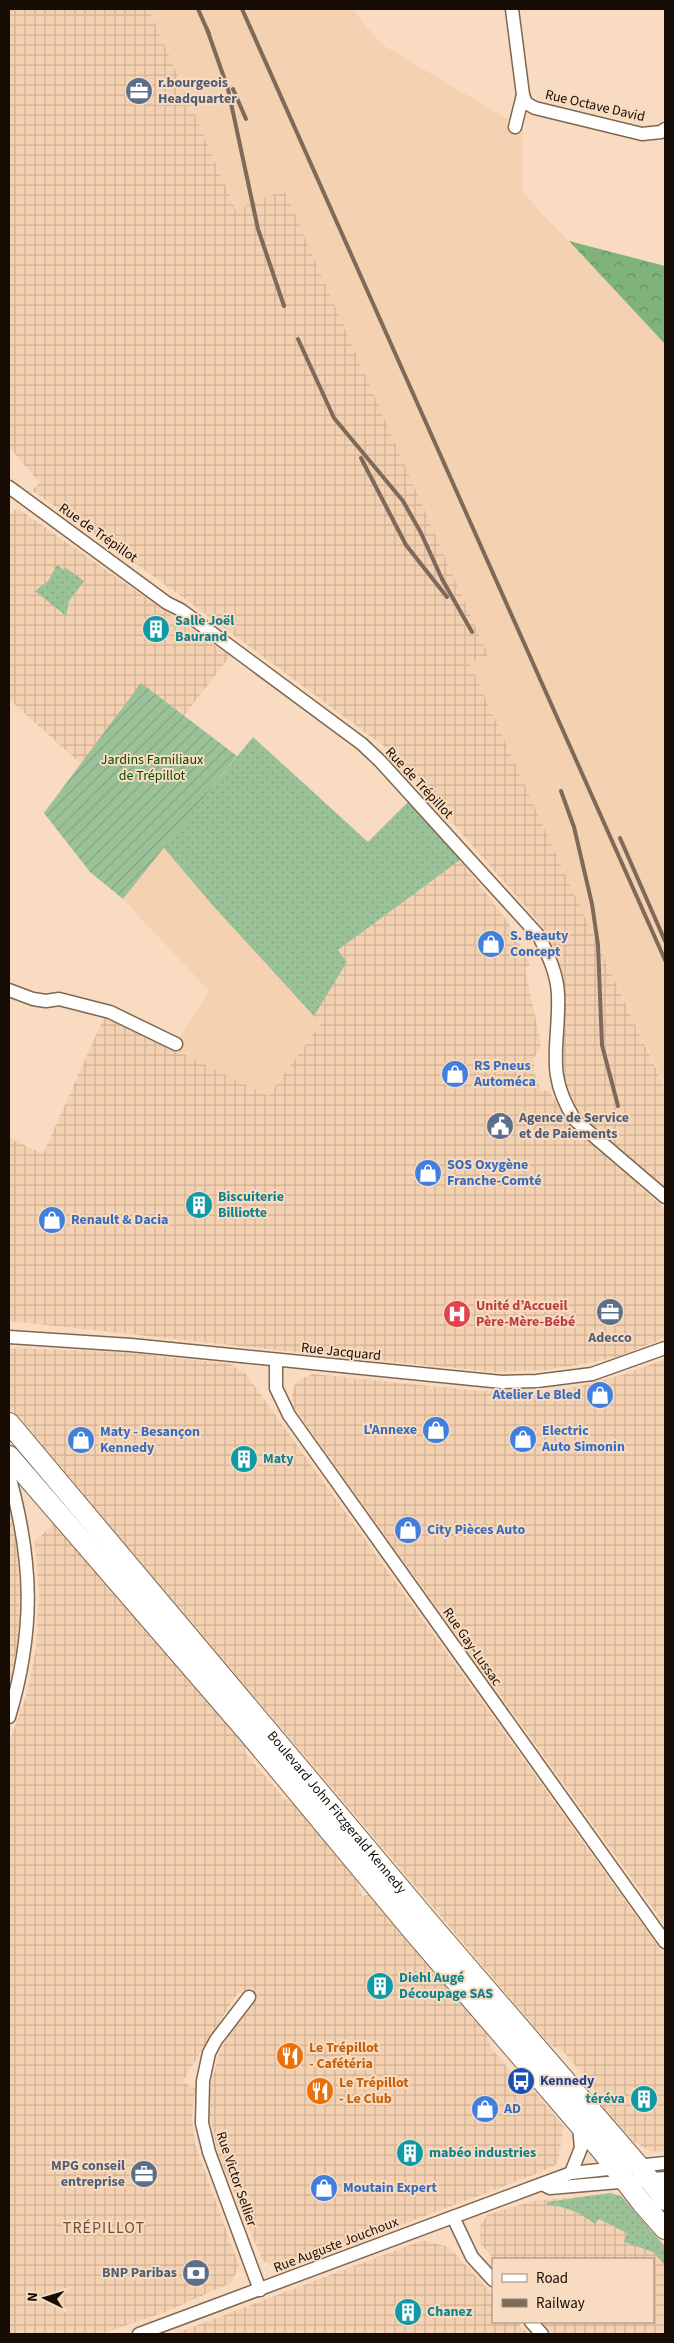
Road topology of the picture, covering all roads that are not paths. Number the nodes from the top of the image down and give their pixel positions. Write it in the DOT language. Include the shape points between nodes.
graph roads {
  1 [pos="512,9"];
  2 [pos="523,95"];
  3 [pos="515,127"];
  4 [pos="665,129"];
  5 [pos="9,486"];
  6 [pos="9,990"];
  7 [pos="176,1044"];
  8 [pos="665,1197"];
  9 [pos="9,1337"];
  10 [pos="665,1348"];
  11 [pos="276,1360"];
  12 [pos="9,1423"];
  13 [pos="9,1456"];
  14 [pos="9,1475"];
  15 [pos="9,1717"];
  16 [pos="665,1942"];
  17 [pos="248,1997"];
  18 [pos="579,2125"];
  19 [pos="665,2163"];
  20 [pos="571,2173"];
  21 [pos="619,2174"];
  22 [pos="651,2174"];
  23 [pos="544,2185"];
  24 [pos="665,2200"];
  25 [pos="453,2217"];
  26 [pos="665,2229"];
  27 [pos="492,2279"];
  28 [pos="260,2290"];
  29 [pos="532,2323"];
  30 [pos="139,2334"];
  31 [pos="542,2334"];
  1 -- 2 [label="street"];
  2 -- 3 [label="street"];
  2 -- 4 [label="street, Rue Octave David" via="526,103 536,108 630,132 653,134"];
  5 -- 8 [label="street, Rue de Trépillot" via="362,744 380,761 539,936 553,964 558,993 555,1070 565,1104 575,1120"];
  6 -- 7 [label="street" via="33,999 59,999 110,1012"];
  9 -- 11 [label="street, Rue Jacquard" via="131,1344"];
  10 -- 11 [label="street, Rue Jacquard" via="592,1374 537,1381 466,1380"];
  11 -- 16 [label="street, Rue Gay-Lussac" via="276,1388 289,1415"];
  12 -- 22 [label="main road, Boulevard John Fitzgerald Kennedy" via="432,1926"];
  13 -- 18 [label="main road, Boulevard John Fitzgerald Kennedy" via="250,1735"];
  14 -- 15 [label="street" via="19,1512 29,1603 27,1639"];
  17 -- 28 [label="street, Rue Victor Sellier" via="209,2053 203,2080 202,2123 211,2160"];
  18 -- 20 [label="street" via="581,2148"];
  18 -- 21 [label="main road, Boulevard John Fitzgerald Kennedy"];
  19 -- 22 [label="street, Rue Auguste Jouchoux"];
  20 -- 21 [label="street, Rue Auguste Jouchoux"];
  20 -- 23 [label="street, Rue Auguste Jouchoux"];
  21 -- 22 [label="street, Rue Auguste Jouchoux"];
  21 -- 22 [label="street, Rue Auguste Jouchoux"];
  21 -- 23 [label="street, Rue Auguste Jouchoux" via="550,2188"];
  21 -- 26 [label="main road, Boulevard John Fitzgerald Kennedy"];
  22 -- 24 [label="main road, Boulevard John Fitzgerald Kennedy"];
  23 -- 25 [label="street, Rue Auguste Jouchoux"];
  25 -- 27 [label="street" via="472,2257"];
  25 -- 28 [label="street, Rue Auguste Jouchoux"];
  28 -- 30 [label="street, Rue Auguste Jouchoux"];
  29 -- 31 [label="street"];
}
